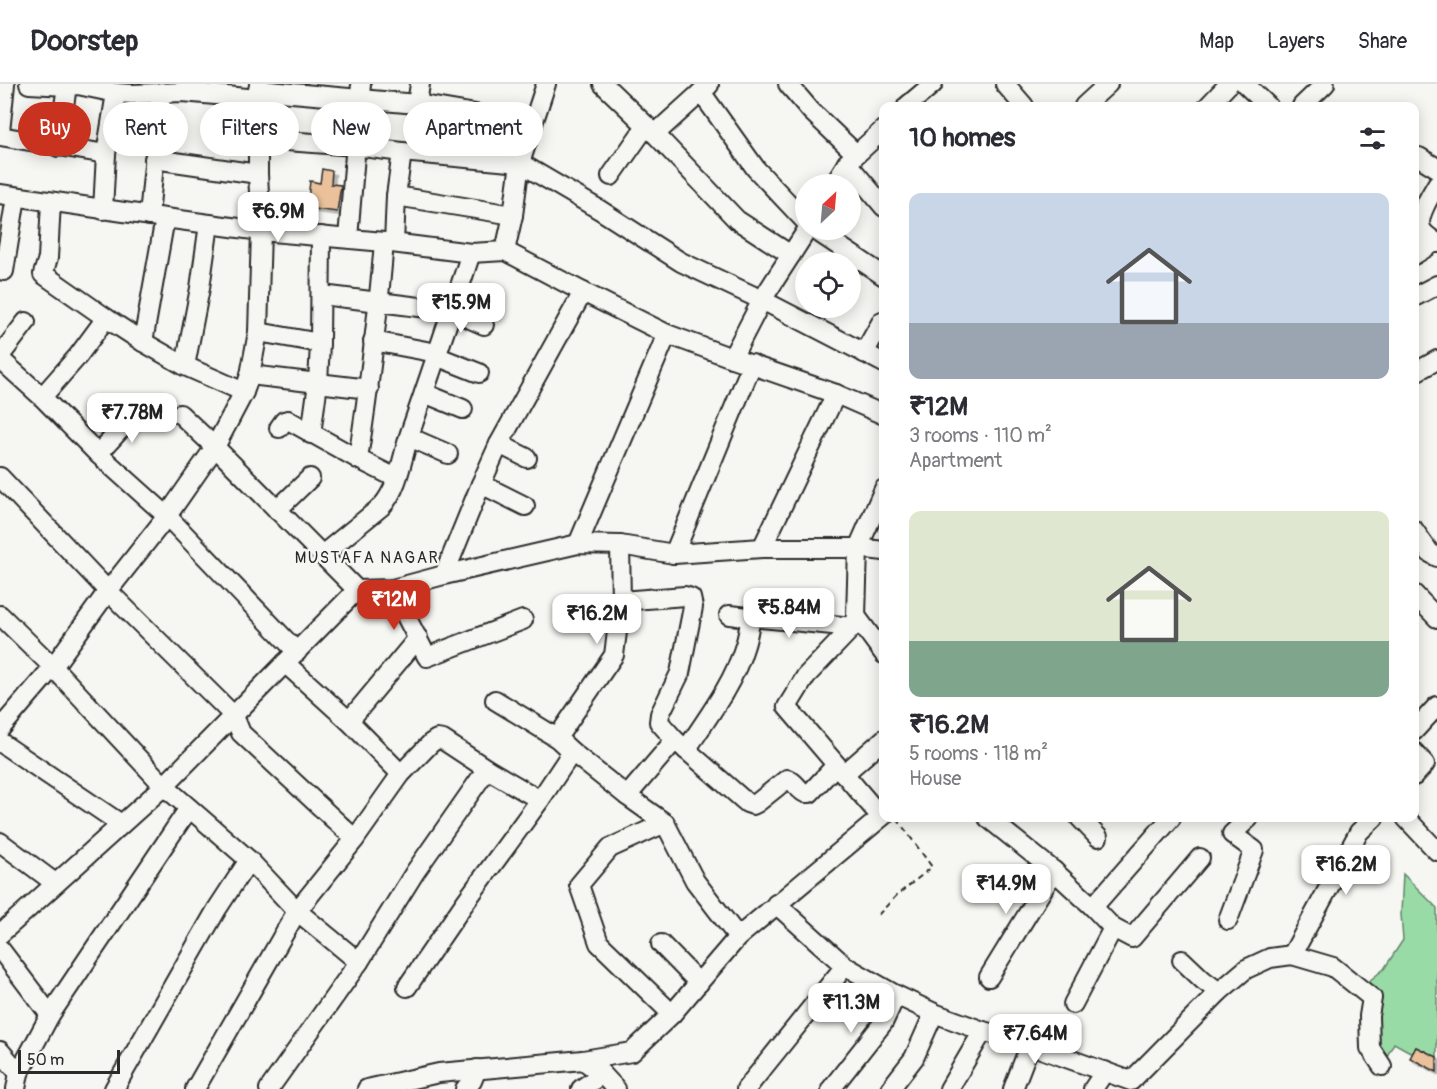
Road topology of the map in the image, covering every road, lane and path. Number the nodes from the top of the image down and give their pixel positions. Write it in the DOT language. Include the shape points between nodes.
graph roads {
  1 [pos="5,84"];
  2 [pos="29,84"];
  3 [pos="420,84"];
  4 [pos="546,84"];
  5 [pos="603,84"];
  6 [pos="788,84"];
  7 [pos="933,84"];
  8 [pos="1005,84"];
  9 [pos="1108,84"];
  10 [pos="1229,84"];
  11 [pos="1245,84"];
  12 [pos="1325,84"];
  13 [pos="74,85"];
  14 [pos="185,88"];
  15 [pos="705,88"];
  16 [pos="127,90"];
  17 [pos="258,91"];
  18 [pos="161,92"];
  19 [pos="360,92"];
  20 [pos="914,99"];
  21 [pos="70,102"];
  22 [pos="408,102"];
  23 [pos="417,102"];
  24 [pos="540,102"];
  25 [pos="1021,102"];
  26 [pos="1088,102"];
  27 [pos="1212,102"];
  28 [pos="1264,102"];
  29 [pos="1306,102"];
  30 [pos="651,130"];
  31 [pos="0,134"];
  32 [pos="879,134"];
  33 [pos="18,138"];
  34 [pos="391,151"];
  35 [pos="402,152"];
  36 [pos="106,156"];
  37 [pos="258,156"];
  38 [pos="354,156"];
  39 [pos="522,156"];
  40 [pos="1419,157"];
  41 [pos="154,159"];
  42 [pos="852,159"];
  43 [pos="520,163"];
  44 [pos="1437,168"];
  45 [pos="258,174"];
  46 [pos="841,174"];
  47 [pos="611,176"];
  48 [pos="1437,184"];
  49 [pos="8,196"];
  50 [pos="396,196"];
  51 [pos="879,200"];
  52 [pos="51,202"];
  53 [pos="103,210"];
  54 [pos="795,210"];
  55 [pos="513,215"];
  56 [pos="157,217"];
  57 [pos="209,224"];
  58 [pos="261,231"];
  59 [pos="321,236"];
  60 [pos="348,238"];
  61 [pos="801,240"];
  62 [pos="829,240"];
  63 [pos="389,243"];
  64 [pos="1436,243"];
  65 [pos="505,251"];
  66 [pos="1419,252"];
  67 [pos="471,253"];
  68 [pos="791,255"];
  69 [pos="4,271"];
  70 [pos="879,273"];
  71 [pos="1437,285"];
  72 [pos="583,292"];
  73 [pos="1419,294"];
  74 [pos="322,296"];
  75 [pos="762,300"];
  76 [pos="379,301"];
  77 [pos="452,311"];
  78 [pos="106,318"];
  79 [pos="26,322"];
  80 [pos="484,325"];
  81 [pos="879,326"];
  82 [pos="258,332"];
  83 [pos="667,334"];
  84 [pos="373,341"];
  85 [pos="143,342"];
  86 [pos="320,343"];
  87 [pos="864,353"];
  88 [pos="437,354"];
  89 [pos="0,358"];
  90 [pos="732,358"];
  91 [pos="879,360"];
  92 [pos="1437,360"];
  93 [pos="752,364"];
  94 [pos="185,366"];
  95 [pos="1419,370"];
  96 [pos="479,373"];
  97 [pos="250,375"];
  98 [pos="318,383"];
  99 [pos="369,390"];
  100 [pos="244,392"];
  101 [pos="424,393"];
  102 [pos="836,394"];
  103 [pos="42,397"];
  104 [pos="463,409"];
  105 [pos="138,410"];
  106 [pos="879,413"];
  107 [pos="180,414"];
  108 [pos="279,428"];
  109 [pos="311,434"];
  110 [pos="409,436"];
  111 [pos="499,444"];
  112 [pos="215,447"];
  113 [pos="98,454"];
  114 [pos="448,454"];
  115 [pos="527,458"];
  116 [pos="358,459"];
  117 [pos="0,477"];
  118 [pos="310,478"];
  119 [pos="396,478"];
  120 [pos="480,484"];
  121 [pos="879,500"];
  122 [pos="525,506"];
  123 [pos="277,510"];
  124 [pos="167,516"];
  125 [pos="1419,537"];
  126 [pos="578,544"];
  127 [pos="620,546"];
  128 [pos="762,548"];
  129 [pos="858,548"];
  130 [pos="879,550"];
  131 [pos="674,554"];
  132 [pos="322,555"];
  133 [pos="1437,557"];
  134 [pos="444,575"];
  135 [pos="392,589"];
  136 [pos="357,590"];
  137 [pos="108,591"];
  138 [pos="1419,599"];
  139 [pos="621,601"];
  140 [pos="0,615"];
  141 [pos="729,615"];
  142 [pos="751,617"];
  143 [pos="1437,618"];
  144 [pos="523,620"];
  145 [pos="855,622"];
  146 [pos="418,638"];
  147 [pos="879,648"];
  148 [pos="291,657"];
  149 [pos="53,667"];
  150 [pos="495,700"];
  151 [pos="1437,706"];
  152 [pos="234,716"];
  153 [pos="349,721"];
  154 [pos="1419,726"];
  155 [pos="0,729"];
  156 [pos="557,738"];
  157 [pos="0,742"];
  158 [pos="879,743"];
  159 [pos="680,745"];
  160 [pos="572,752"];
  161 [pos="487,769"];
  162 [pos="840,770"];
  163 [pos="401,774"];
  164 [pos="164,786"];
  165 [pos="627,796"];
  166 [pos="540,800"];
  167 [pos="189,808"];
  168 [pos="879,809"];
  169 [pos="881,822"];
  170 [pos="892,822"];
  171 [pos="993,822"];
  172 [pos="1084,822"];
  173 [pos="1167,822"];
  174 [pos="1240,822"];
  175 [pos="1370,822"];
  176 [pos="1410,822"];
  177 [pos="664,823"];
  178 [pos="121,824"];
  179 [pos="1098,837"];
  180 [pos="355,839"];
  181 [pos="0,842"];
  182 [pos="1437,850"];
  183 [pos="1200,858"];
  184 [pos="249,860"];
  185 [pos="1054,871"];
  186 [pos="55,883"];
  187 [pos="776,904"];
  188 [pos="1093,907"];
  189 [pos="297,911"];
  190 [pos="878,915"];
  191 [pos="1228,920"];
  192 [pos="2,928"];
  193 [pos="1113,928"];
  194 [pos="738,937"];
  195 [pos="661,944"];
  196 [pos="0,949"];
  197 [pos="1292,955"];
  198 [pos="1182,960"];
  199 [pos="359,962"];
  200 [pos="845,966"];
  201 [pos="989,977"];
  202 [pos="699,983"];
  203 [pos="407,987"];
  204 [pos="1219,992"];
  205 [pos="896,995"];
  206 [pos="1073,1004"];
  207 [pos="934,1013"];
  208 [pos="672,1014"];
  209 [pos="50,1015"];
  210 [pos="983,1031"];
  211 [pos="1030,1045"];
  212 [pos="0,1051"];
  213 [pos="584,1060"];
  214 [pos="1382,1066"];
  215 [pos="477,1070"];
  216 [pos="1106,1071"];
  217 [pos="602,1074"];
  218 [pos="17,1081"];
  219 [pos="1137,1085"];
  220 [pos="114,1089"];
  221 [pos="195,1089"];
  222 [pos="269,1089"];
  223 [pos="368,1089"];
  224 [pos="465,1089"];
  225 [pos="581,1089"];
  226 [pos="616,1089"];
  227 [pos="746,1089"];
  228 [pos="831,1089"];
  229 [pos="890,1089"];
  230 [pos="949,1089"];
  231 [pos="1014,1089"];
  232 [pos="1093,1089"];
  1 -- 31 [label="street"];
  2 -- 13 [label="street"];
  3 -- 23 [label="street"];
  4 -- 24 [label="street"];
  5 -- 30 [label="street"];
  6 -- 42 [label="street"];
  7 -- 20 [label="street"];
  8 -- 25 [label="street"];
  9 -- 26 [label="street"];
  10 -- 27 [label="street"];
  11 -- 28 [label="street"];
  12 -- 29 [label="street"];
  13 -- 16 [label="street"];
  13 -- 21 [label="street"];
  14 -- 17 [label="street"];
  14 -- 18 [label="street"];
  15 -- 30 [label="street"];
  15 -- 54 [label="street" via="756,169"];
  16 -- 18 [label="street"];
  17 -- 19 [label="street"];
  18 -- 41 [label="street"];
  19 -- 22 [label="street"];
  30 -- 47 [label="street"];
  30 -- 68 [label="street" via="737,220"];
  31 -- 33 [label="street"];
  32 -- 42 [label="street"];
  34 -- 35 [label="street"];
  35 -- 43 [label="street"];
  35 -- 50 [label="street"];
  36 -- 53 [label="street"];
  37 -- 45 [label="street"];
  38 -- 60 [label="street"];
  39 -- 43 [label="street"];
  40 -- 44 [label="street"];
  41 -- 45 [label="street"];
  41 -- 56 [label="street"];
  42 -- 46 [label="street"];
  42 -- 51 [label="street"];
  43 -- 55 [label="street"];
  43 -- 75 [label="street" via="681,262"];
  45 -- 58 [label="street"];
  48 -- 64 [label="street" via="1421,215 1422,230"];
  49 -- 52 [label="street"];
  49 -- 69 [label="street"];
  50 -- 55 [label="street"];
  50 -- 63 [label="street"];
  52 -- 53 [label="street"];
  52 -- 78 [label="street" via="48,258 43,274"];
  53 -- 56 [label="street"];
  55 -- 65 [label="street"];
  56 -- 57 [label="street"];
  56 -- 85 [label="street"];
  57 -- 58 [label="street"];
  57 -- 94 [label="street"];
  58 -- 59 [label="street"];
  58 -- 82 [label="street"];
  59 -- 60 [label="street"];
  59 -- 74 [label="street"];
  60 -- 63 [label="street"];
  61 -- 68 [label="street"];
  62 -- 70 [label="street"];
  63 -- 67 [label="street"];
  63 -- 76 [label="street"];
  64 -- 66 [label="street"];
  65 -- 67 [label="street"];
  65 -- 72 [label="street"];
  67 -- 77 [label="street"];
  68 -- 75 [label="street"];
  71 -- 73 [label="street"];
  72 -- 83 [label="street"];
  72 -- 111 [label="street"];
  74 -- 76 [label="street"];
  74 -- 86 [label="street"];
  75 -- 87 [label="street"];
  75 -- 90 [label="street"];
  76 -- 77 [label="street"];
  76 -- 84 [label="street"];
  77 -- 80 [label="street"];
  77 -- 88 [label="street"];
  78 -- 85 [label="street"];
  78 -- 103 [label="street"];
  79 -- 89 [label="street"];
  81 -- 87 [label="street"];
  82 -- 86 [label="street"];
  82 -- 97 [label="street"];
  83 -- 90 [label="street"];
  83 -- 126 [label="street"];
  84 -- 88 [label="street"];
  84 -- 99 [label="street"];
  85 -- 94 [label="street"];
  86 -- 98 [label="street"];
  87 -- 91 [label="street"];
  88 -- 96 [label="street"];
  88 -- 101 [label="street"];
  89 -- 103 [label="street"];
  90 -- 93 [label="street"];
  92 -- 95 [label="street"];
  93 -- 102 [label="street"];
  93 -- 131 [label="street"];
  94 -- 100 [label="street"];
  97 -- 98 [label="street"];
  97 -- 100 [label="street"];
  98 -- 99 [label="street"];
  98 -- 109 [label="street"];
  99 -- 116 [label="street"];
  100 -- 112 [label="street"];
  101 -- 104 [label="street"];
  101 -- 110 [label="street"];
  102 -- 106 [label="street"];
  102 -- 128 [label="street"];
  103 -- 113 [label="street"];
  105 -- 113 [label="street"];
  107 -- 112 [label="street"];
  108 -- 109 [label="street" via="288,420"];
  109 -- 116 [label="street"];
  110 -- 114 [label="street"];
  110 -- 119 [label="street"];
  111 -- 115 [label="street"];
  111 -- 120 [label="street"];
  112 -- 123 [label="street"];
  112 -- 124 [label="street"];
  113 -- 124 [label="street"];
  116 -- 119 [label="street"];
  117 -- 137 [label="street"];
  118 -- 123 [label="street"];
  119 -- 132 [label="street" via="387,501"];
  120 -- 122 [label="street"];
  120 -- 134 [label="street"];
  121 -- 129 [label="street"];
  123 -- 132 [label="street"];
  124 -- 137 [label="street"];
  124 -- 148 [label="street"];
  125 -- 133 [label="street"];
  126 -- 127 [label="street"];
  126 -- 134 [label="street"];
  127 -- 131 [label="street"];
  127 -- 139 [label="street"];
  128 -- 129 [label="street"];
  128 -- 131 [label="street"];
  129 -- 130 [label="street"];
  129 -- 145 [label="street"];
  132 -- 136 [label="street"];
  134 -- 135 [label="street"];
  135 -- 136 [label="street"];
  135 -- 146 [label="street"];
  136 -- 148 [label="street"];
  137 -- 149 [label="street"];
  137 -- 152 [label="street"];
  138 -- 143 [label="street"];
  139 -- 156 [label="street" via="614,655"];
  139 -- 159 [label="street" via="686,596 692,600 680,674 659,722"];
  140 -- 149 [label="street"];
  141 -- 142 [label="street"];
  142 -- 145 [label="street"];
  142 -- 159 [label="street" via="740,659 721,696"];
  144 -- 146 [label="street" via="427,657"];
  145 -- 147 [label="street"];
  145 -- 162 [label="street" via="806,676 787,707"];
  146 -- 153 [label="street"];
  148 -- 152 [label="street"];
  148 -- 153 [label="street"];
  149 -- 155 [label="street"];
  149 -- 164 [label="street"];
  150 -- 156 [label="street"];
  151 -- 154 [label="street"];
  152 -- 164 [label="street"];
  152 -- 180 [label="street" via="241,733"];
  153 -- 163 [label="street"];
  156 -- 160 [label="street"];
  157 -- 178 [label="street"];
  158 -- 162 [label="street"];
  159 -- 162 [label="street" via="753,805 787,779 805,794"];
  159 -- 165 [label="street"];
  160 -- 165 [label="street"];
  160 -- 166 [label="street"];
  161 -- 163 [label="street" via="437,739"];
  161 -- 166 [label="street"];
  161 -- 199 [label="street" via="415,872"];
  162 -- 168 [label="street"];
  163 -- 180 [label="street"];
  164 -- 167 [label="street"];
  164 -- 178 [label="street"];
  165 -- 177 [label="street"];
  166 -- 203 [label="street"];
  167 -- 184 [label="street"];
  167 -- 209 [label="street"];
  169 -- 187 [label="street"];
  170 -- 190 [label="path" via="932,867"];
  171 -- 185 [label="street"];
  172 -- 179 [label="street"];
  173 -- 188 [label="street"];
  174 -- 191 [label="street" via="1232,834 1254,850"];
  175 -- 197 [label="street" via="1359,832"];
  176 -- 182 [label="street"];
  177 -- 194 [label="street" via="695,881"];
  177 -- 208 [label="street" via="610,848 579,885 599,943"];
  178 -- 186 [label="street"];
  180 -- 189 [label="street"];
  181 -- 186 [label="street"];
  183 -- 193 [label="street" via="1132,938"];
  184 -- 189 [label="street"];
  184 -- 220 [label="street"];
  185 -- 188 [label="street"];
  185 -- 201 [label="street"];
  186 -- 192 [label="street"];
  187 -- 194 [label="street"];
  187 -- 200 [label="street"];
  188 -- 193 [label="street"];
  189 -- 199 [label="street"];
  189 -- 221 [label="street"];
  193 -- 206 [label="street"];
  194 -- 202 [label="street"];
  195 -- 202 [label="street"];
  196 -- 209 [label="street"];
  197 -- 204 [label="street" via="1270,958 1246,969"];
  197 -- 214 [label="street" via="1333,967 1372,998 1370,1048"];
  198 -- 204 [label="street"];
  199 -- 222 [label="street"];
  200 -- 205 [label="street"];
  200 -- 227 [label="street"];
  202 -- 208 [label="street"];
  204 -- 219 [label="street"];
  205 -- 207 [label="street"];
  205 -- 228 [label="street" via="883,1023"];
  207 -- 210 [label="street"];
  207 -- 229 [label="street" via="914,1058"];
  208 -- 213 [label="street" via="632,1052"];
  209 -- 218 [label="street"];
  210 -- 211 [label="street"];
  210 -- 230 [label="street"];
  211 -- 216 [label="street"];
  211 -- 231 [label="street"];
  212 -- 218 [label="street"];
  213 -- 215 [label="street"];
  213 -- 217 [label="street"];
  215 -- 223 [label="street" via="439,1073"];
  215 -- 224 [label="street"];
  216 -- 219 [label="street"];
  216 -- 232 [label="street"];
  217 -- 225 [label="street"];
  217 -- 226 [label="street"];
}
